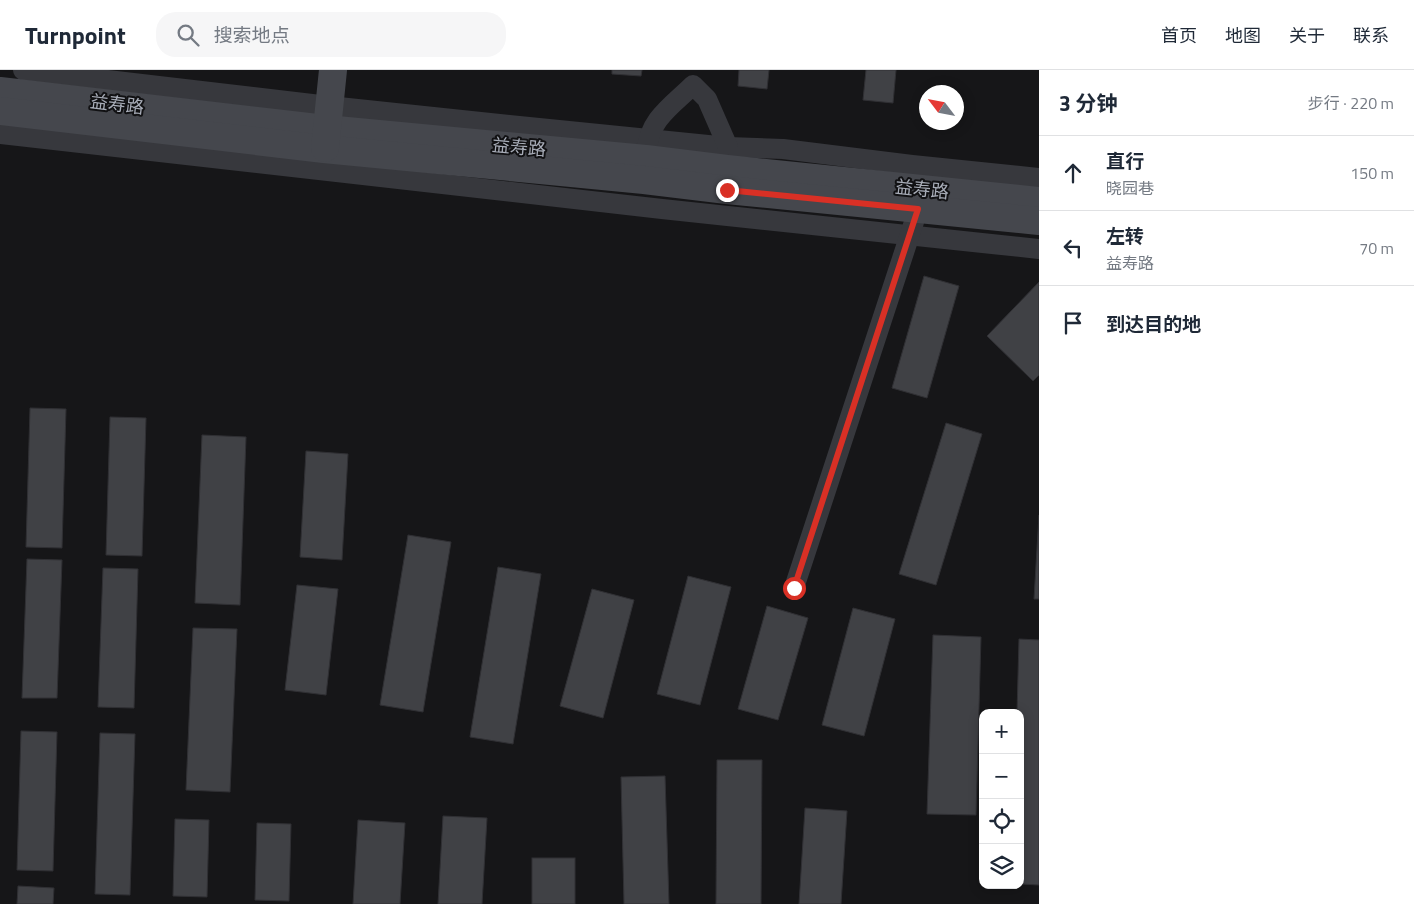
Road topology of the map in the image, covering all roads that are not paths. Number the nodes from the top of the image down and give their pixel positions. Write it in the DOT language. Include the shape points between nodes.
graph roads {
  1 [pos="23,70"];
  2 [pos="333,70"];
  3 [pos="0,90"];
  4 [pos="0,111"];
  5 [pos="327,128"];
  6 [pos="0,134"];
  7 [pos="646,159"];
  8 [pos="727,169"];
  9 [pos="1039,178"];
  10 [pos="1039,201"];
  11 [pos="918,209"];
  12 [pos="1039,221"];
  13 [pos="910,236"];
  14 [pos="1039,250"];
  15 [pos="794,588"];
  1 -- 5 [label="street"];
  2 -- 5 [label="main road"];
  3 -- 5 [label="main road, 益寿路"];
  4 -- 5 [label="main road, 益寿路"];
  5 -- 7 [label="main road, 益寿路"];
  6 -- 13 [label="street"];
  7 -- 8 [label="main road, 益寿路"];
  7 -- 8 [label="street"];
  7 -- 8 [label="street" via="657,119 693,85 707,99"];
  8 -- 9 [label="street" via="783,149"];
  8 -- 10 [label="main road, 益寿路"];
  8 -- 11 [label="main road, 益寿路"];
  11 -- 12 [label="main road, 益寿路"];
  11 -- 13 [label="street"];
  13 -- 14 [label="street"];
  13 -- 15 [label="street"];
}
